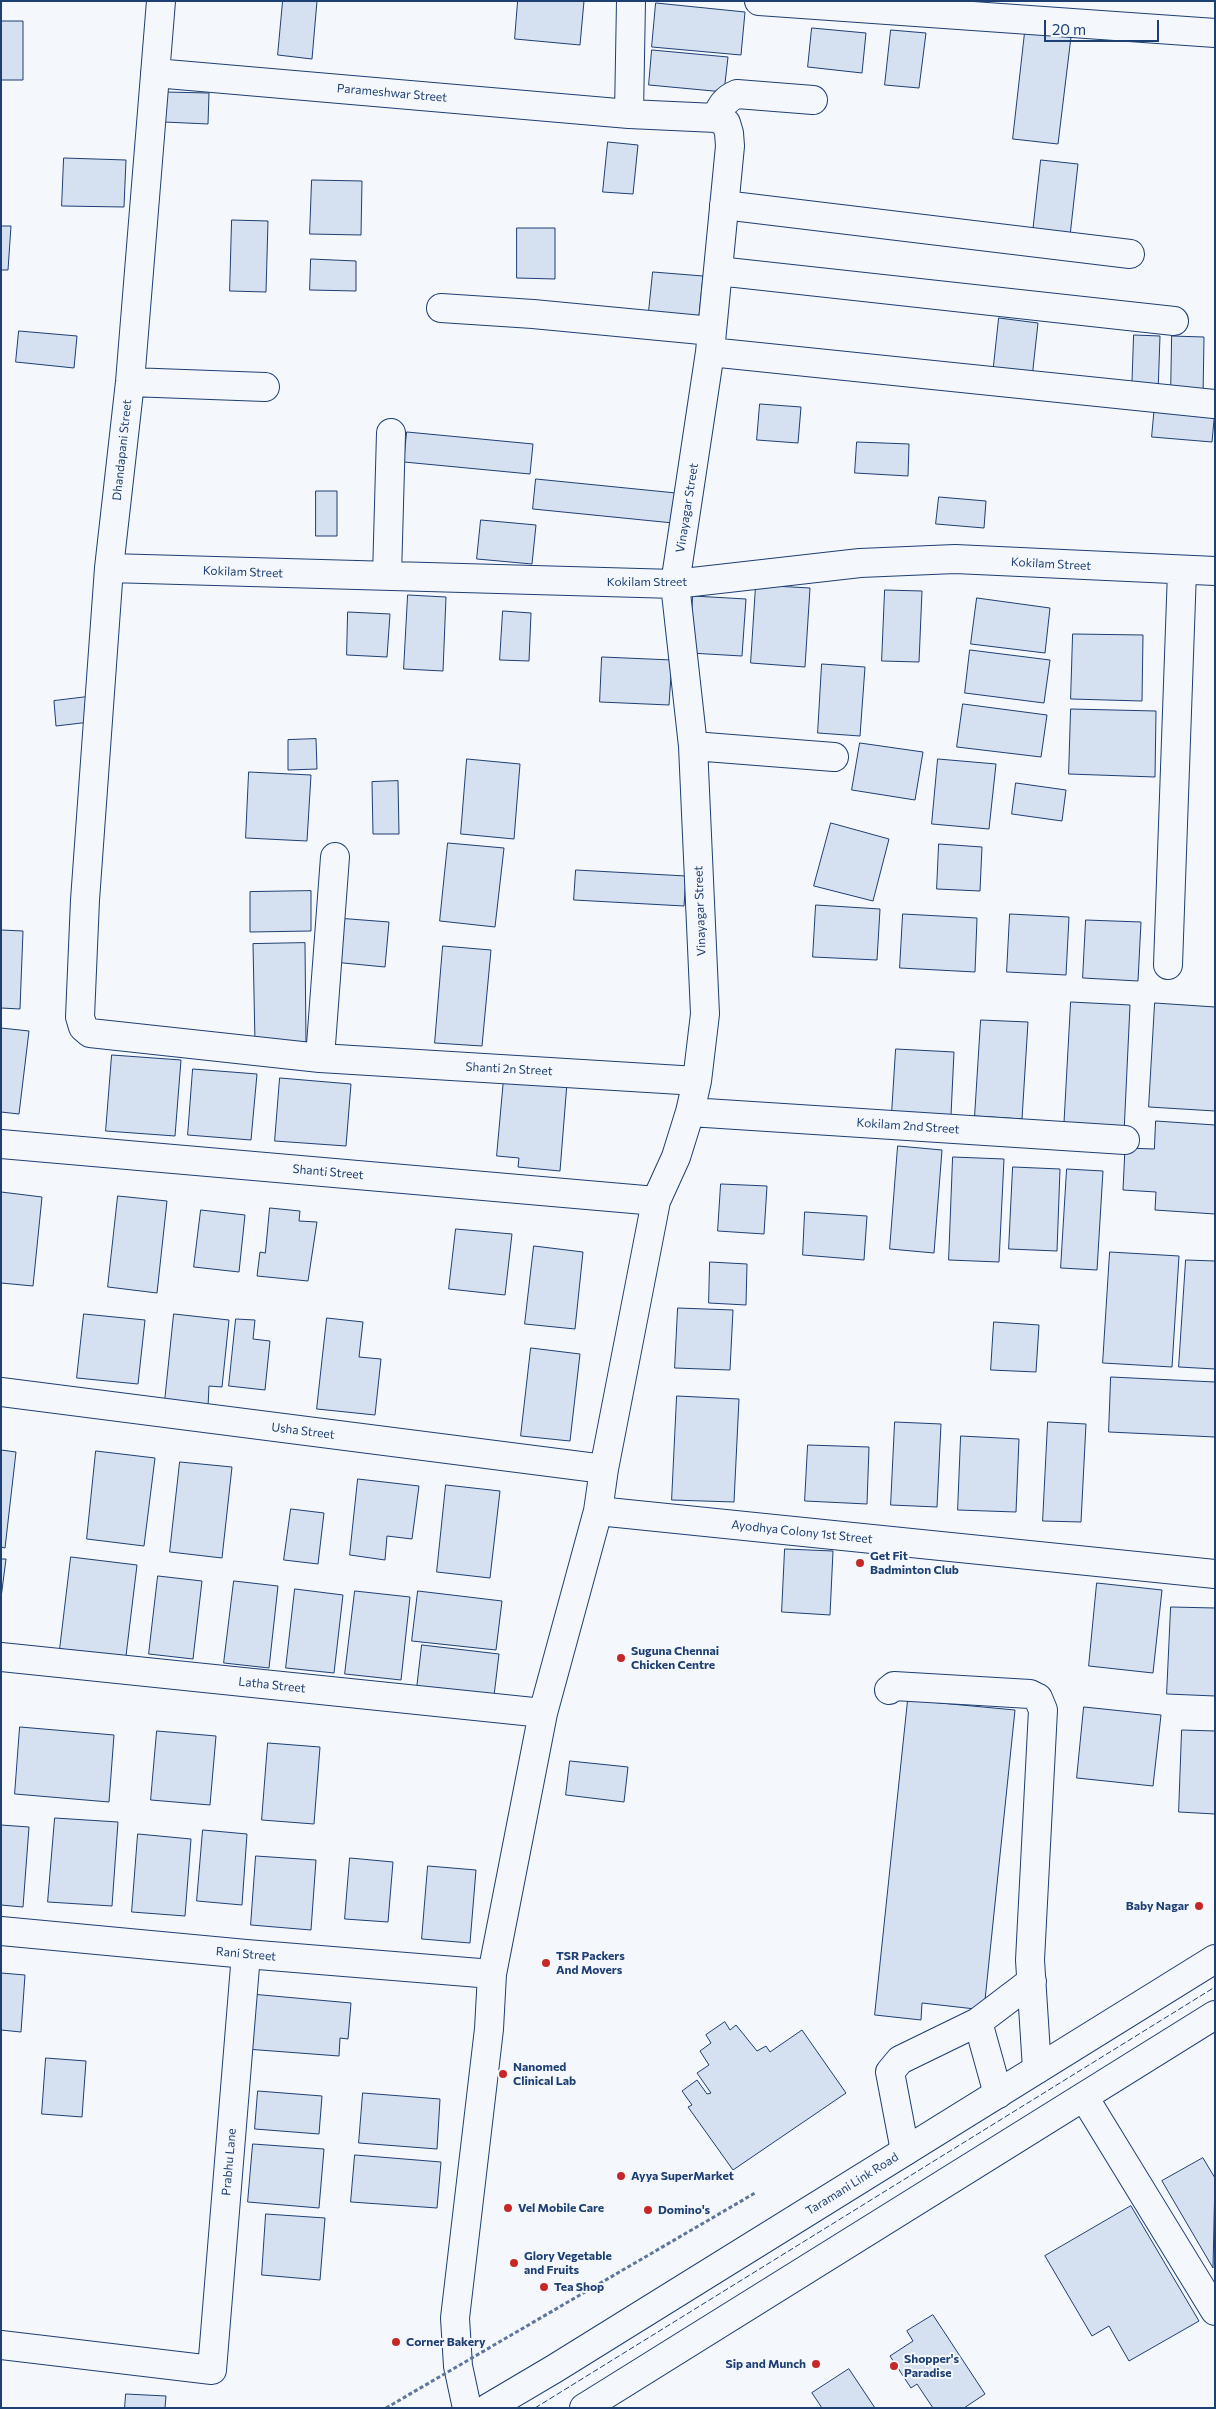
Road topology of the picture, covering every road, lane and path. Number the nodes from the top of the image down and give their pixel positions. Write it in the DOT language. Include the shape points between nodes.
graph roads {
  1 [pos="162,1"];
  2 [pos="631,1"];
  3 [pos="759,1"];
  4 [pos="1215,34"];
  5 [pos="155,73"];
  6 [pos="813,100"];
  7 [pos="629,114"];
  8 [pos="716,118"];
  9 [pos="724,206"];
  10 [pos="1130,254"];
  11 [pos="718,271"];
  12 [pos="441,308"];
  13 [pos="1174,321"];
  14 [pos="711,342"];
  15 [pos="130,382"];
  16 [pos="265,387"];
  17 [pos="1214,404"];
  18 [pos="391,433"];
  19 [pos="109,568"];
  20 [pos="1182,571"];
  21 [pos="1215,571"];
  22 [pos="388,576"];
  23 [pos="676,584"];
  24 [pos="694,746"];
  25 [pos="834,757"];
  26 [pos="335,857"];
  27 [pos="1168,966"];
  28 [pos="90,1033"];
  29 [pos="320,1058"];
  30 [pos="697,1081"];
  31 [pos="690,1112"];
  32 [pos="1125,1140"];
  33 [pos="1,1144"];
  34 [pos="656,1201"];
  35 [pos="1,1392"];
  36 [pos="604,1469"];
  37 [pos="598,1511"];
  38 [pos="1215,1574"];
  39 [pos="1,1657"];
  40 [pos="889,1690"];
  41 [pos="543,1713"];
  42 [pos="1,1931"];
  43 [pos="246,1954"];
  44 [pos="1215,1959"];
  45 [pos="492,1974"];
  46 [pos="1032,1980"];
  47 [pos="1215,2015"];
  48 [pos="978,2022"];
  49 [pos="1037,2069"];
  50 [pos="998,2094"];
  51 [pos="1084,2097"];
  52 [pos="905,2151"];
  53 [pos="756,2193"];
  54 [pos="1215,2311"];
  55 [pos="1,2345"];
  56 [pos="386,2408"];
  57 [pos="467,2408"];
  58 [pos="488,2408"];
  59 [pos="584,2408"];
  1 -- 5 [label="street, Dhandapani Street"];
  2 -- 7 [label="street"];
  3 -- 4 [label="street"];
  5 -- 7 [label="street, Parameshwar Street"];
  5 -- 15 [label="street, Dhandapani Street"];
  6 -- 8 [label="street" via="738,94 729,97"];
  7 -- 8 [label="street"];
  8 -- 9 [label="street, Vinayagar Street" via="726,122 729,133"];
  9 -- 10 [label="street"];
  9 -- 11 [label="street, Vinayagar Street"];
  11 -- 13 [label="street"];
  11 -- 14 [label="street, Vinayagar Street"];
  12 -- 14 [label="street" via="533,314"];
  14 -- 17 [label="street"];
  14 -- 23 [label="street, Vinayagar Street"];
  15 -- 16 [label="street"];
  15 -- 19 [label="street, Dhandapani Street"];
  18 -- 22 [label="street"];
  19 -- 22 [label="street, Kokilam Street"];
  19 -- 28 [label="street, Dhandapani Street" via="85,900 80,1017 83,1027"];
  20 -- 21 [label="street, Kokilam Street"];
  20 -- 23 [label="street, Kokilam Street" via="955,559 860,563"];
  20 -- 27 [label="street"];
  22 -- 23 [label="street, Kokilam Street"];
  23 -- 24 [label="street, Vinayagar Street"];
  24 -- 25 [label="street"];
  24 -- 30 [label="street, Vinayagar Street" via="705,1014"];
  26 -- 29 [label="street"];
  28 -- 29 [label="street, Shanti 2n Street"];
  29 -- 30 [label="street, Shanti 2n Street"];
  30 -- 31 [label="street, Vinayagar Street"];
  31 -- 32 [label="street, Kokilam 2nd Street"];
  31 -- 34 [label="street, Vinayagar Street" via="676,1157"];
  33 -- 34 [label="street, Shanti Street"];
  34 -- 36 [label="street, Vinayagar Street"];
  35 -- 36 [label="street, Usha Street"];
  36 -- 37 [label="street, Vinayagar Street"];
  37 -- 38 [label="street, Ayodhya Colony 1st Street"];
  37 -- 41 [label="street, Vinayagar Street"];
  39 -- 41 [label="street, Latha Street"];
  40 -- 46 [label="street" via="894,1686 1030,1694 1038,1698 1044,1710 1030,1960"];
  41 -- 45 [label="street, Vinayagar Street"];
  42 -- 43 [label="street, Rani Street"];
  43 -- 45 [label="street, Rani Street"];
  43 -- 55 [label="street, Prabhu Lane" via="212,2370"];
  44 -- 49 [label="street, Taramani Link Road"];
  45 -- 57 [label="street, Vinayagar Street" via="489,2029 454,2318 458,2366"];
  46 -- 48 [label="street"];
  46 -- 49 [label="street"];
  47 -- 51 [label="street"];
  48 -- 50 [label="street"];
  48 -- 52 [label="street" via="893,2065 890,2072"];
  49 -- 50 [label="street, Taramani Link Road"];
  50 -- 52 [label="street, Taramani Link Road"];
  51 -- 54 [label="street"];
  51 -- 59 [label="street"];
  52 -- 58 [label="street, Taramani Link Road"];
  53 -- 56 [label="path, bridge"];
}
